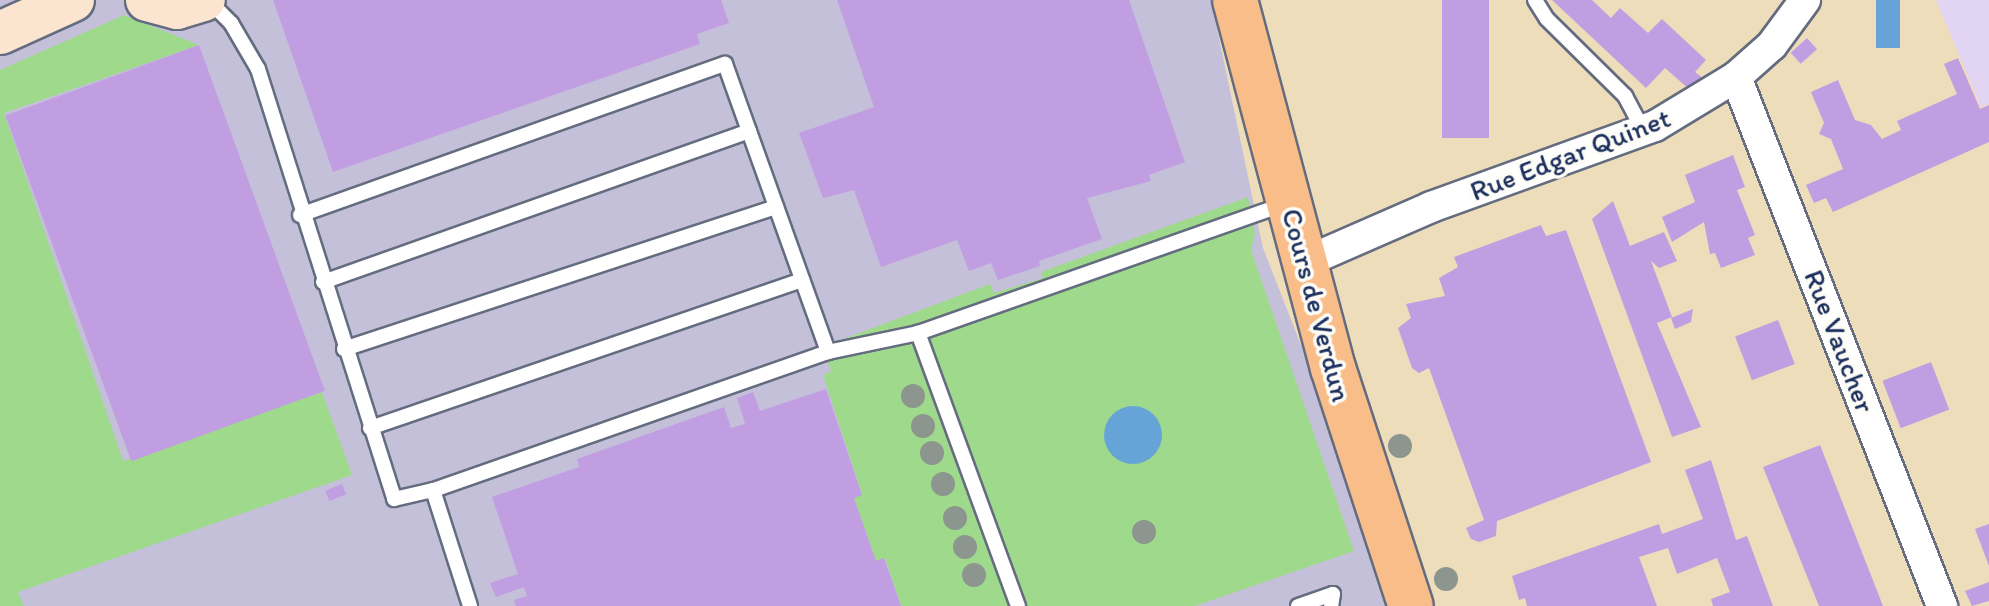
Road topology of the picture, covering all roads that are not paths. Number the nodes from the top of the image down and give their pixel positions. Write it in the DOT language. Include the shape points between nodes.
graph roads {
  1 [pos="73,0"];
  2 [pos="147,0"];
  3 [pos="206,0"];
  4 [pos="1235,0"];
  5 [pos="1535,0"];
  6 [pos="1805,0"];
  7 [pos="0,33"];
  8 [pos="1736,77"];
  9 [pos="1643,130"];
  10 [pos="749,131"];
  11 [pos="1289,203"];
  12 [pos="776,207"];
  13 [pos="300,215"];
  14 [pos="1303,263"];
  15 [pos="802,280"];
  16 [pos="323,282"];
  17 [pos="918,333"];
  18 [pos="344,349"];
  19 [pos="828,352"];
  20 [pos="370,428"];
  21 [pos="433,490"];
  22 [pos="470,606"];
  23 [pos="1018,606"];
  24 [pos="1298,606"];
  25 [pos="1331,606"];
  26 [pos="1411,606"];
  27 [pos="1942,606"];
  1 -- 7 [label="main road"];
  2 -- 3 [label="main road" via="177,8"];
  3 -- 13 [label="lane" via="231,23 258,69"];
  4 -- 11 [label="main road, Cours de Verdun"];
  5 -- 9 [label="lane" via="1547,19 1625,96"];
  6 -- 8 [label="street, Rue Edgar Quinet" via="1772,45"];
  8 -- 9 [label="street, Rue Edgar Quinet"];
  8 -- 27 [label="street, Rue Vaucher"];
  9 -- 14 [label="street, Rue Edgar Quinet" via="1431,207"];
  10 -- 12 [label="lane"];
  10 -- 13 [label="lane" via="725,64"];
  10 -- 16 [label="lane"];
  11 -- 14 [label="main road, Cours de Verdun"];
  11 -- 17 [label="lane"];
  12 -- 15 [label="lane"];
  12 -- 18 [label="lane"];
  13 -- 16 [label="lane"];
  14 -- 26 [label="main road, Cours de Verdun"];
  15 -- 19 [label="lane"];
  15 -- 20 [label="lane"];
  16 -- 18 [label="lane"];
  17 -- 19 [label="lane"];
  17 -- 23 [label="lane"];
  18 -- 20 [label="lane"];
  19 -- 21 [label="lane"];
  20 -- 21 [label="lane" via="394,499"];
  21 -- 22 [label="lane"];
  24 -- 25 [label="lane" via="1333,594"];
}
